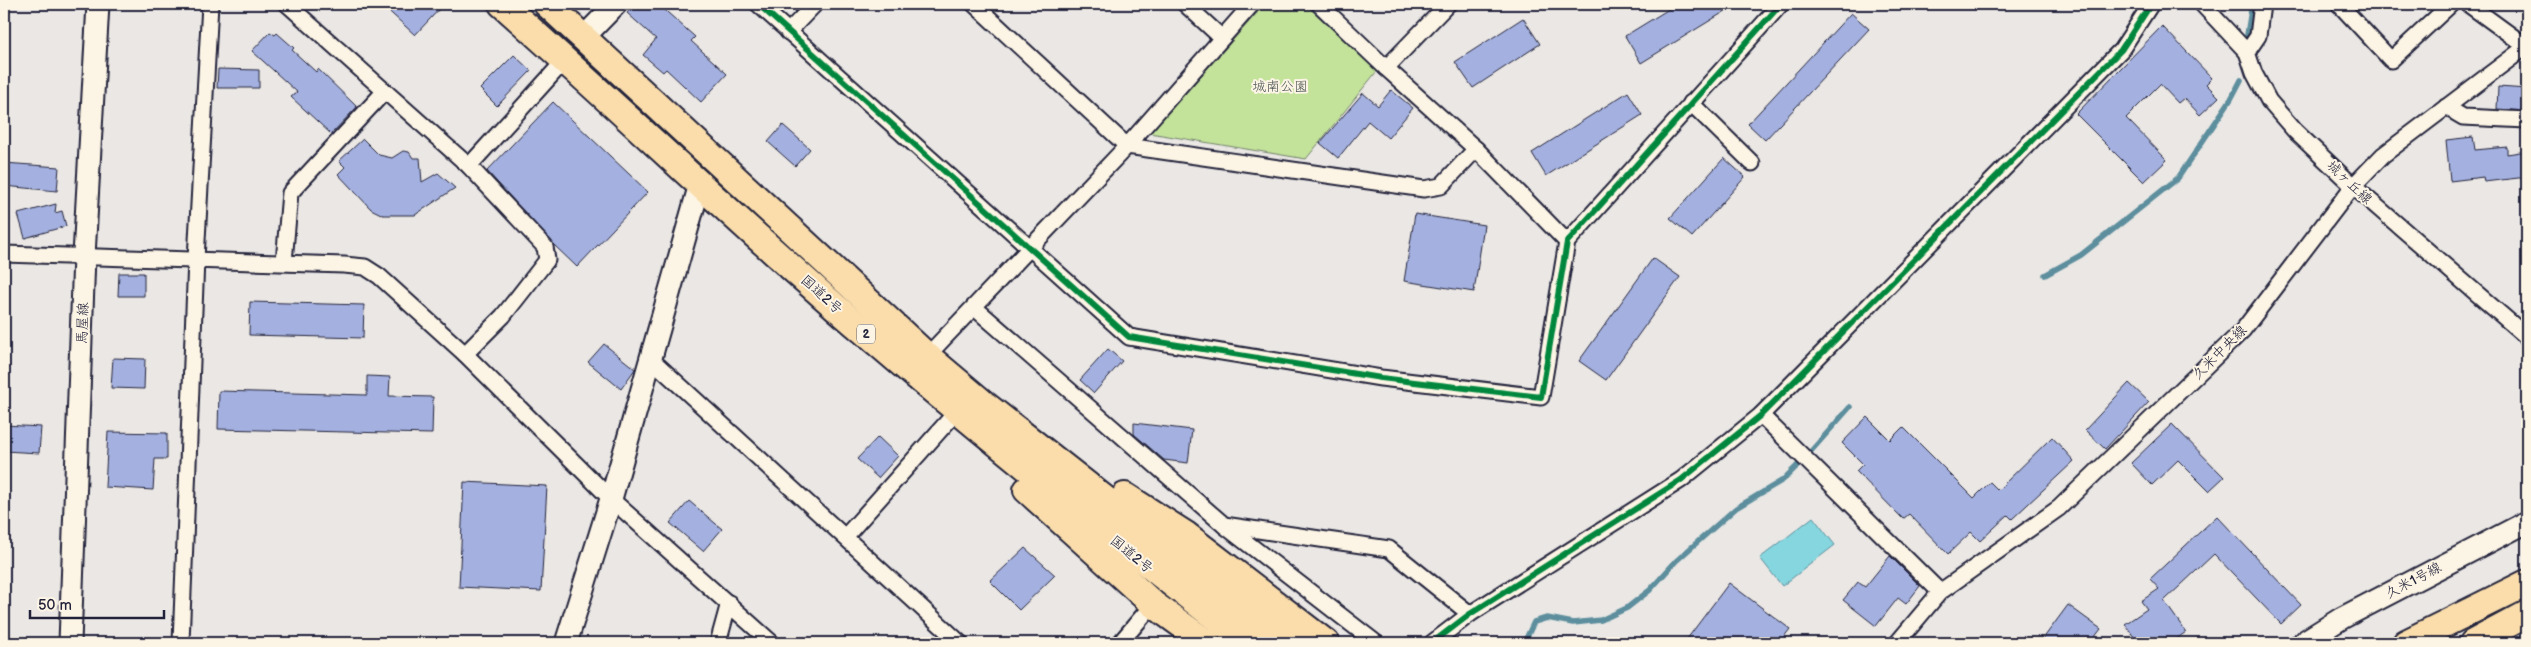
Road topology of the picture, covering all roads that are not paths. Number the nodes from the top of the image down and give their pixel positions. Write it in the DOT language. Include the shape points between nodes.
graph roads {
  1 [pos="98,4"];
  2 [pos="210,4"];
  3 [pos="287,4"];
  4 [pos="502,4"];
  5 [pos="547,4"];
  6 [pos="616,4"];
  7 [pos="758,4"];
  8 [pos="815,4"];
  9 [pos="974,4"];
  10 [pos="1185,4"];
  11 [pos="1252,4"];
  12 [pos="1319,4"];
  13 [pos="1448,4"];
  14 [pos="1781,4"];
  15 [pos="2151,4"];
  16 [pos="2202,4"];
  17 [pos="2262,4"];
  18 [pos="2339,4"];
  19 [pos="2451,4"];
  20 [pos="2468,4"];
  21 [pos="788,32"];
  22 [pos="584,38"];
  23 [pos="1222,38"];
  24 [pos="2527,46"];
  25 [pos="2247,52"];
  26 [pos="565,60"];
  27 [pos="1386,68"];
  28 [pos="385,91"];
  29 [pos="1691,103"];
  30 [pos="2446,107"];
  31 [pos="2527,120"];
  32 [pos="1127,146"];
  33 [pos="1476,150"];
  34 [pos="1752,162"];
  35 [pos="469,166"];
  36 [pos="700,184"];
  37 [pos="2353,186"];
  38 [pos="1567,242"];
  39 [pos="1031,248"];
  40 [pos="4,254"];
  41 [pos="84,256"];
  42 [pos="196,260"];
  43 [pos="284,262"];
  44 [pos="975,308"];
  45 [pos="2527,337"];
  46 [pos="465,354"];
  47 [pos="927,356"];
  48 [pos="651,359"];
  49 [pos="972,414"];
  50 [pos="1761,415"];
  51 [pos="611,499"];
  52 [pos="2527,522"];
  53 [pos="1224,525"];
  54 [pos="845,537"];
  55 [pos="2527,583"];
  56 [pos="1940,592"];
  57 [pos="729,603"];
  58 [pos="1153,604"];
  59 [pos="1470,614"];
  60 [pos="2527,614"];
  61 [pos="70,643"];
  62 [pos="181,643"];
  63 [pos="566,643"];
  64 [pos="718,643"];
  65 [pos="772,643"];
  66 [pos="960,643"];
  67 [pos="1120,643"];
  68 [pos="1207,643"];
  69 [pos="1248,643"];
  70 [pos="1288,643"];
  71 [pos="1326,643"];
  72 [pos="1376,643"];
  73 [pos="1432,643"];
  74 [pos="1897,643"];
  75 [pos="2302,643"];
  76 [pos="2406,643"];
  77 [pos="2474,643"];
  1 -- 41 [label="street, 馬屋線"];
  2 -- 42 [label="street"];
  3 -- 28 [label="street"];
  4 -- 26 [label="highway, 国道2号 / 2"];
  5 -- 22 [label="highway, 国道2号 / 2"];
  6 -- 22 [label="street"];
  7 -- 21 [label="street"];
  8 -- 21 [label="street"];
  9 -- 32 [label="street"];
  10 -- 23 [label="street"];
  11 -- 23 [label="street"];
  12 -- 27 [label="street"];
  13 -- 27 [label="street"];
  14 -- 29 [label="street"];
  15 -- 50 [label="street" via="2120,50"];
  16 -- 25 [label="street, 城ヶ丘線"];
  17 -- 25 [label="street" via="2258,36"];
  18 -- 19 [label="street" via="2391,60"];
  20 -- 24 [label="street"];
  21 -- 39 [label="street"];
  22 -- 47 [label="highway, 国道2号 / 2"];
  23 -- 32 [label="street"];
  24 -- 30 [label="street, 久米中央線"];
  25 -- 37 [label="street, 城ヶ丘線" via="2269,102"];
  26 -- 35 [label="street"];
  26 -- 36 [label="highway, 国道2号 / 2"];
  27 -- 33 [label="street"];
  28 -- 35 [label="street"];
  28 -- 43 [label="street" via="290,193"];
  29 -- 34 [label="street"];
  29 -- 38 [label="street"];
  30 -- 31 [label="street" via="2463,117"];
  30 -- 37 [label="street, 久米中央線" via="2383,155"];
  32 -- 33 [label="street" via="1424,189 1441,186"];
  32 -- 39 [label="street"];
  33 -- 38 [label="street"];
  35 -- 46 [label="street" via="545,247 547,260 503,316"];
  36 -- 48 [label="street"];
  36 -- 49 [label="highway, 国道2号 / 2" via="858,328"];
  37 -- 45 [label="street, 城ヶ丘線"];
  37 -- 56 [label="street, 久米中央線" via="2236,337 2059,508"];
  38 -- 39 [label="street" via="1541,397 1381,378 1129,337"];
  39 -- 44 [label="street"];
  40 -- 41 [label="street"];
  41 -- 42 [label="street"];
  41 -- 61 [label="street, 馬屋線"];
  42 -- 43 [label="street"];
  42 -- 62 [label="street"];
  43 -- 46 [label="street" via="365,267"];
  44 -- 47 [label="street"];
  44 -- 53 [label="street"];
  46 -- 51 [label="street"];
  47 -- 49 [label="highway, 国道2号 / 2"];
  48 -- 51 [label="street"];
  48 -- 54 [label="street"];
  49 -- 54 [label="street"];
  49 -- 58 [label="highway, 2" via="1001,466"];
  49 -- 69 [label="highway, 国道2号 / 2" via="1170,584"];
  49 -- 70 [label="highway, 国道2号 / 2"];
  49 -- 71 [label="highway, 2" via="1186,535"];
  50 -- 56 [label="street"];
  50 -- 59 [label="street" via="1681,480"];
  51 -- 57 [label="street"];
  51 -- 63 [label="street"];
  52 -- 75 [label="street, 久米1号線" via="2342,618"];
  53 -- 59 [label="street" via="1389,549"];
  53 -- 72 [label="street"];
  54 -- 66 [label="street"];
  55 -- 76 [label="highway"];
  56 -- 74 [label="street, 久米中央線"];
  57 -- 64 [label="street"];
  57 -- 65 [label="street"];
  58 -- 67 [label="street"];
  58 -- 68 [label="highway, 2"];
  59 -- 73 [label="street"];
  60 -- 77 [label="highway"];
}
